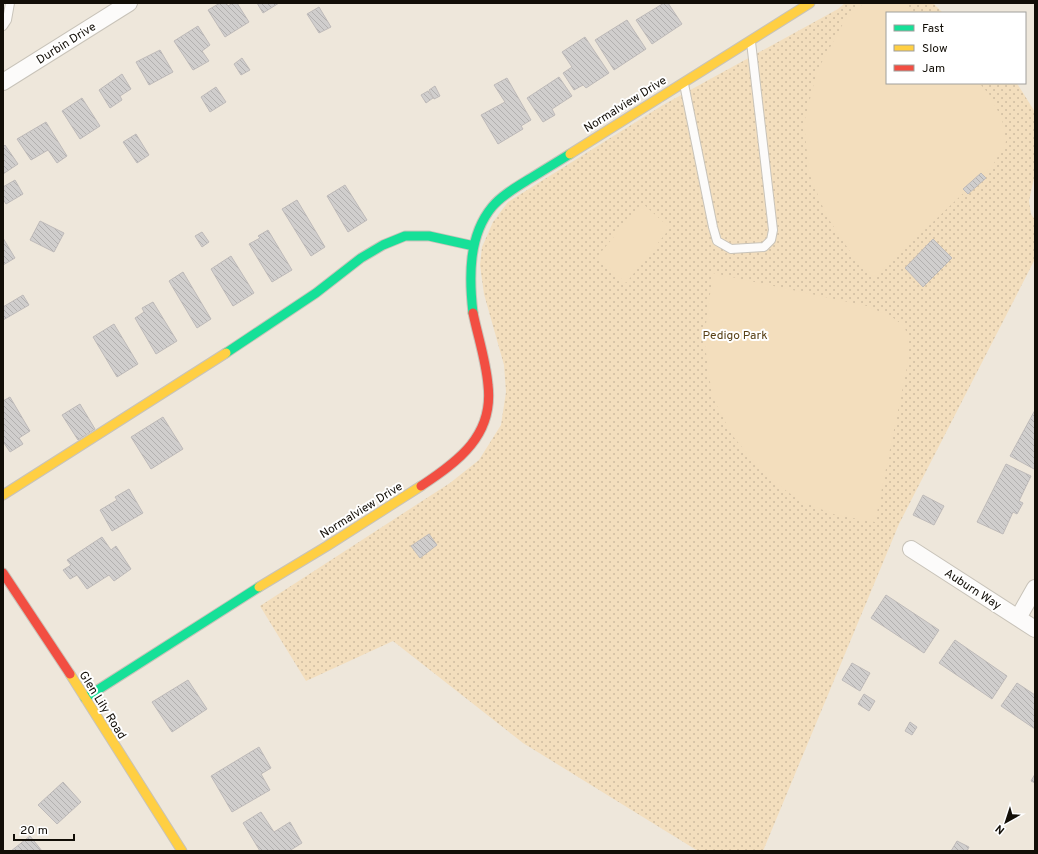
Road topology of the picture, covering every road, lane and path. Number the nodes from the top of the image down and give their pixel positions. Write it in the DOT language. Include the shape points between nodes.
graph roads {
  1 [pos="10,3"];
  2 [pos="129,3"];
  3 [pos="810,3"];
  4 [pos="3,26"];
  5 [pos="751,40"];
  6 [pos="3,82"];
  7 [pos="683,82"];
  8 [pos="474,246"];
  9 [pos="3,495"];
  10 [pos="911,548"];
  11 [pos="3,573"];
  12 [pos="1035,588"];
  13 [pos="1018,618"];
  14 [pos="1035,629"];
  15 [pos="85,698"];
  16 [pos="182,851"];
  1 -- 4 [label="lane" via="7,20"];
  2 -- 6 [label="street, Durbin Drive"];
  3 -- 5 [label="street, Normalview Drive"];
  5 -- 7 [label="street, Normalview Drive"];
  5 -- 7 [label="lane" via="773,230 771,240 764,247 731,249 718,241"];
  7 -- 8 [label="street, Normalview Drive" via="505,196 491,208"];
  8 -- 9 [label="street" via="429,236 405,236 383,245 205,367"];
  8 -- 15 [label="street, Normalview Drive" via="471,295 489,380 490,397 480,433 467,450 430,480 384,510 202,622"];
  10 -- 13 [label="street, Auburn Way"];
  11 -- 15 [label="street, Glen Lily Road"];
  12 -- 13 [label="street"];
  13 -- 14 [label="street, Auburn Way"];
  15 -- 16 [label="street, Glen Lily Road"];
}
